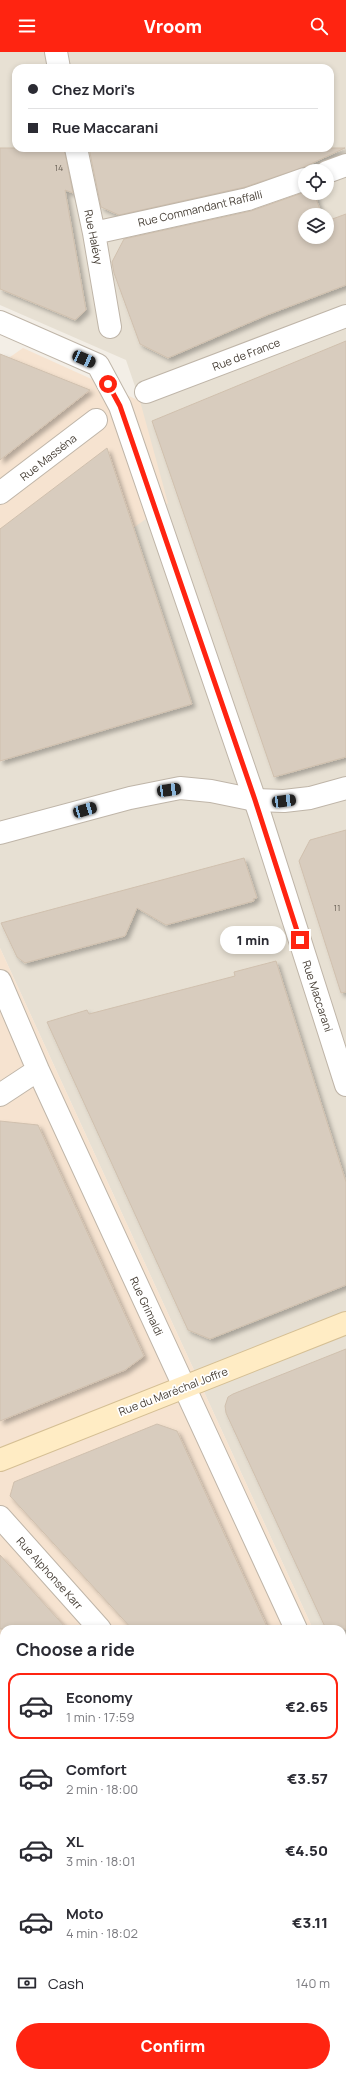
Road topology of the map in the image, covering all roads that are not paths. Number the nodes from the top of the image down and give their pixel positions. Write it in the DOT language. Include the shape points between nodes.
graph roads {
  1 [pos="56,52"];
  2 [pos="58,64"];
  3 [pos="77,152"];
  4 [pos="346,165"];
  5 [pos="334,169"];
  6 [pos="298,181"];
  7 [pos="94,233"];
  8 [pos="346,316"];
  9 [pos="0,322"];
  10 [pos="110,327"];
  11 [pos="146,392"];
  12 [pos="96,420"];
  13 [pos="0,494"];
  14 [pos="346,788"];
  15 [pos="255,800"];
  16 [pos="0,833"];
  17 [pos="0,981"];
  18 [pos="38,1070"];
  19 [pos="346,1086"];
  20 [pos="0,1095"];
  21 [pos="346,1323"];
  22 [pos="184,1386"];
  23 [pos="0,1460"];
  24 [pos="0,1517"];
  25 [pos="96,1625"];
  26 [pos="294,1625"];
  1 -- 2 [label="street"];
  3 -- 7 [label="street, Rue Halévy"];
  4 -- 5 [label="street"];
  6 -- 7 [label="street, Rue Commandant Raffalli" via="248,199"];
  7 -- 10 [label="street, Rue Halévy"];
  8 -- 11 [label="street, Rue de France"];
  9 -- 15 [label="street, Rue Maccarani" via="98,365 120,406"];
  12 -- 13 [label="street, Rue Masséna"];
  14 -- 15 [label="street" via="310,798 284,801"];
  15 -- 16 [label="street" via="180,788 130,798"];
  15 -- 19 [label="street, Rue Maccarani"];
  17 -- 18 [label="street, Rue Grimaldi"];
  18 -- 20 [label="street"];
  18 -- 22 [label="street, Rue Grimaldi"];
  21 -- 22 [label="main road, Rue du Maréchal Joffre"];
  22 -- 23 [label="main road, Rue du Maréchal Joffre"];
  22 -- 26 [label="street, Rue Grimaldi"];
  24 -- 25 [label="street, Rue Alphonse Karr"];
}
